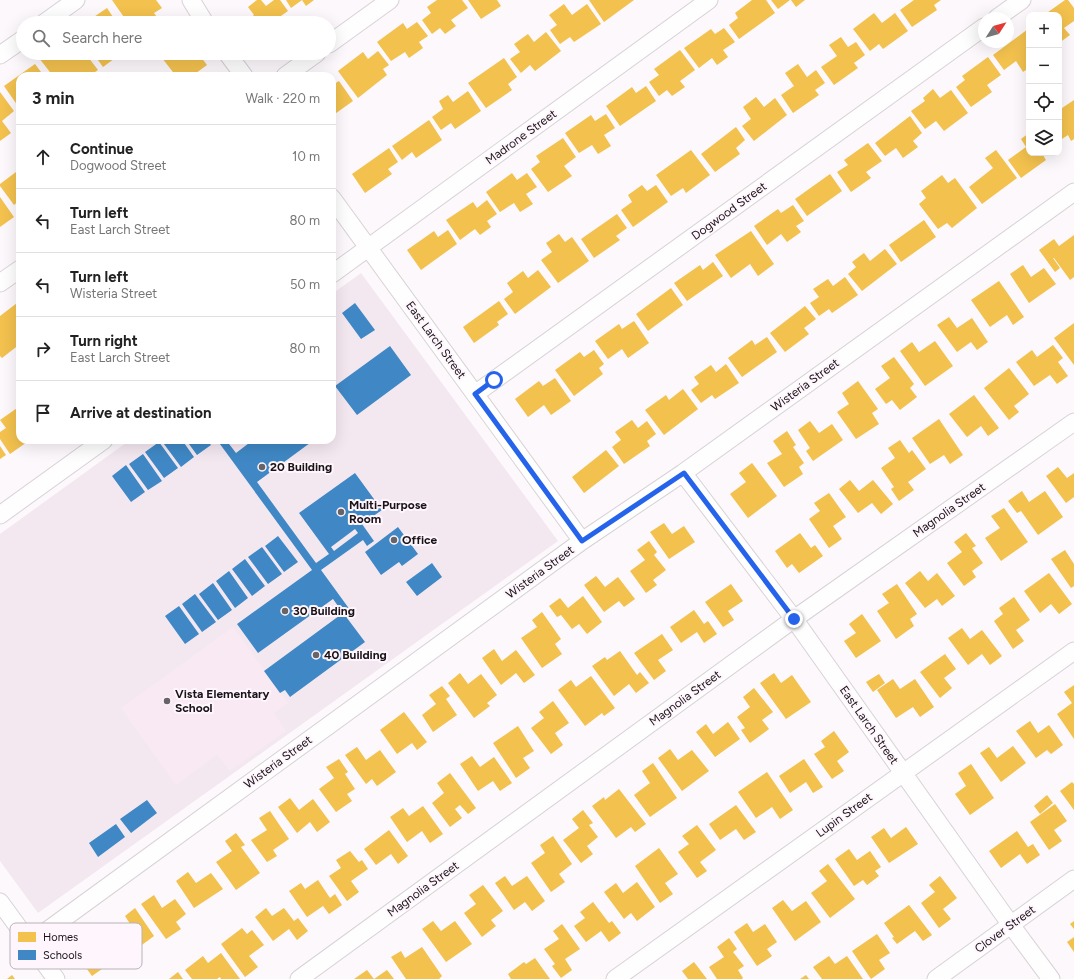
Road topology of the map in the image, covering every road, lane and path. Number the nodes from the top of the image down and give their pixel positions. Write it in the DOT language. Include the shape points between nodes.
graph roads {
  1 [pos="76,0"];
  2 [pos="191,0"];
  3 [pos="390,0"];
  4 [pos="709,0"];
  5 [pos="1022,0"];
  6 [pos="1005,12"];
  7 [pos="54,16"];
  8 [pos="200,16"];
  9 [pos="978,31"];
  10 [pos="336,39"];
  11 [pos="16,42"];
  12 [pos="2,51"];
  13 [pos="232,60"];
  14 [pos="307,60"];
  15 [pos="241,72"];
  16 [pos="291,72"];
  17 [pos="1074,192"];
  18 [pos="336,203"];
  19 [pos="369,248"];
  20 [pos="336,271"];
  21 [pos="16,272"];
  22 [pos="0,283"];
  23 [pos="475,394"];
  24 [pos="1074,422"];
  25 [pos="99,444"];
  26 [pos="684,473"];
  27 [pos="0,516"];
  28 [pos="582,541"];
  29 [pos="794,619"];
  30 [pos="1074,652"];
  31 [pos="903,773"];
  32 [pos="1074,879"];
  33 [pos="0,902"];
  34 [pos="15,923"];
  35 [pos="57,923"];
  36 [pos="1010,926"];
  37 [pos="49,969"];
  38 [pos="56,979"];
  39 [pos="299,979"];
  40 [pos="615,979"];
  41 [pos="936,979"];
  42 [pos="1051,979"];
  1 -- 7 [label="street"];
  2 -- 8 [label="street"];
  3 -- 10 [label="street"];
  4 -- 19 [label="street, Madrone Street"];
  5 -- 6 [label="street"];
  9 -- 23 [label="street, Dogwood Street"];
  11 -- 12 [label="street"];
  13 -- 15 [label="street"];
  14 -- 16 [label="street"];
  17 -- 26 [label="street, Wisteria Street"];
  18 -- 19 [label="street, East Larch Street"];
  19 -- 20 [label="street, Madrone Street"];
  19 -- 23 [label="street, East Larch Street"];
  21 -- 22 [label="street"];
  23 -- 28 [label="street, East Larch Street"];
  24 -- 29 [label="street, Magnolia Street"];
  25 -- 27 [label="street"];
  26 -- 28 [label="street, Wisteria Street"];
  26 -- 29 [label="street, East Larch Street"];
  28 -- 35 [label="street, Wisteria Street"];
  29 -- 31 [label="street, East Larch Street"];
  29 -- 39 [label="street, Magnolia Street"];
  30 -- 31 [label="street, Lupin Street"];
  31 -- 36 [label="street, East Larch Street"];
  31 -- 40 [label="street, Lupin Street"];
  32 -- 36 [label="street, Clover Street"];
  33 -- 34 [label="street"];
  36 -- 41 [label="street, Clover Street"];
  36 -- 42 [label="street, East Larch Street"];
  37 -- 38 [label="street"];
}
